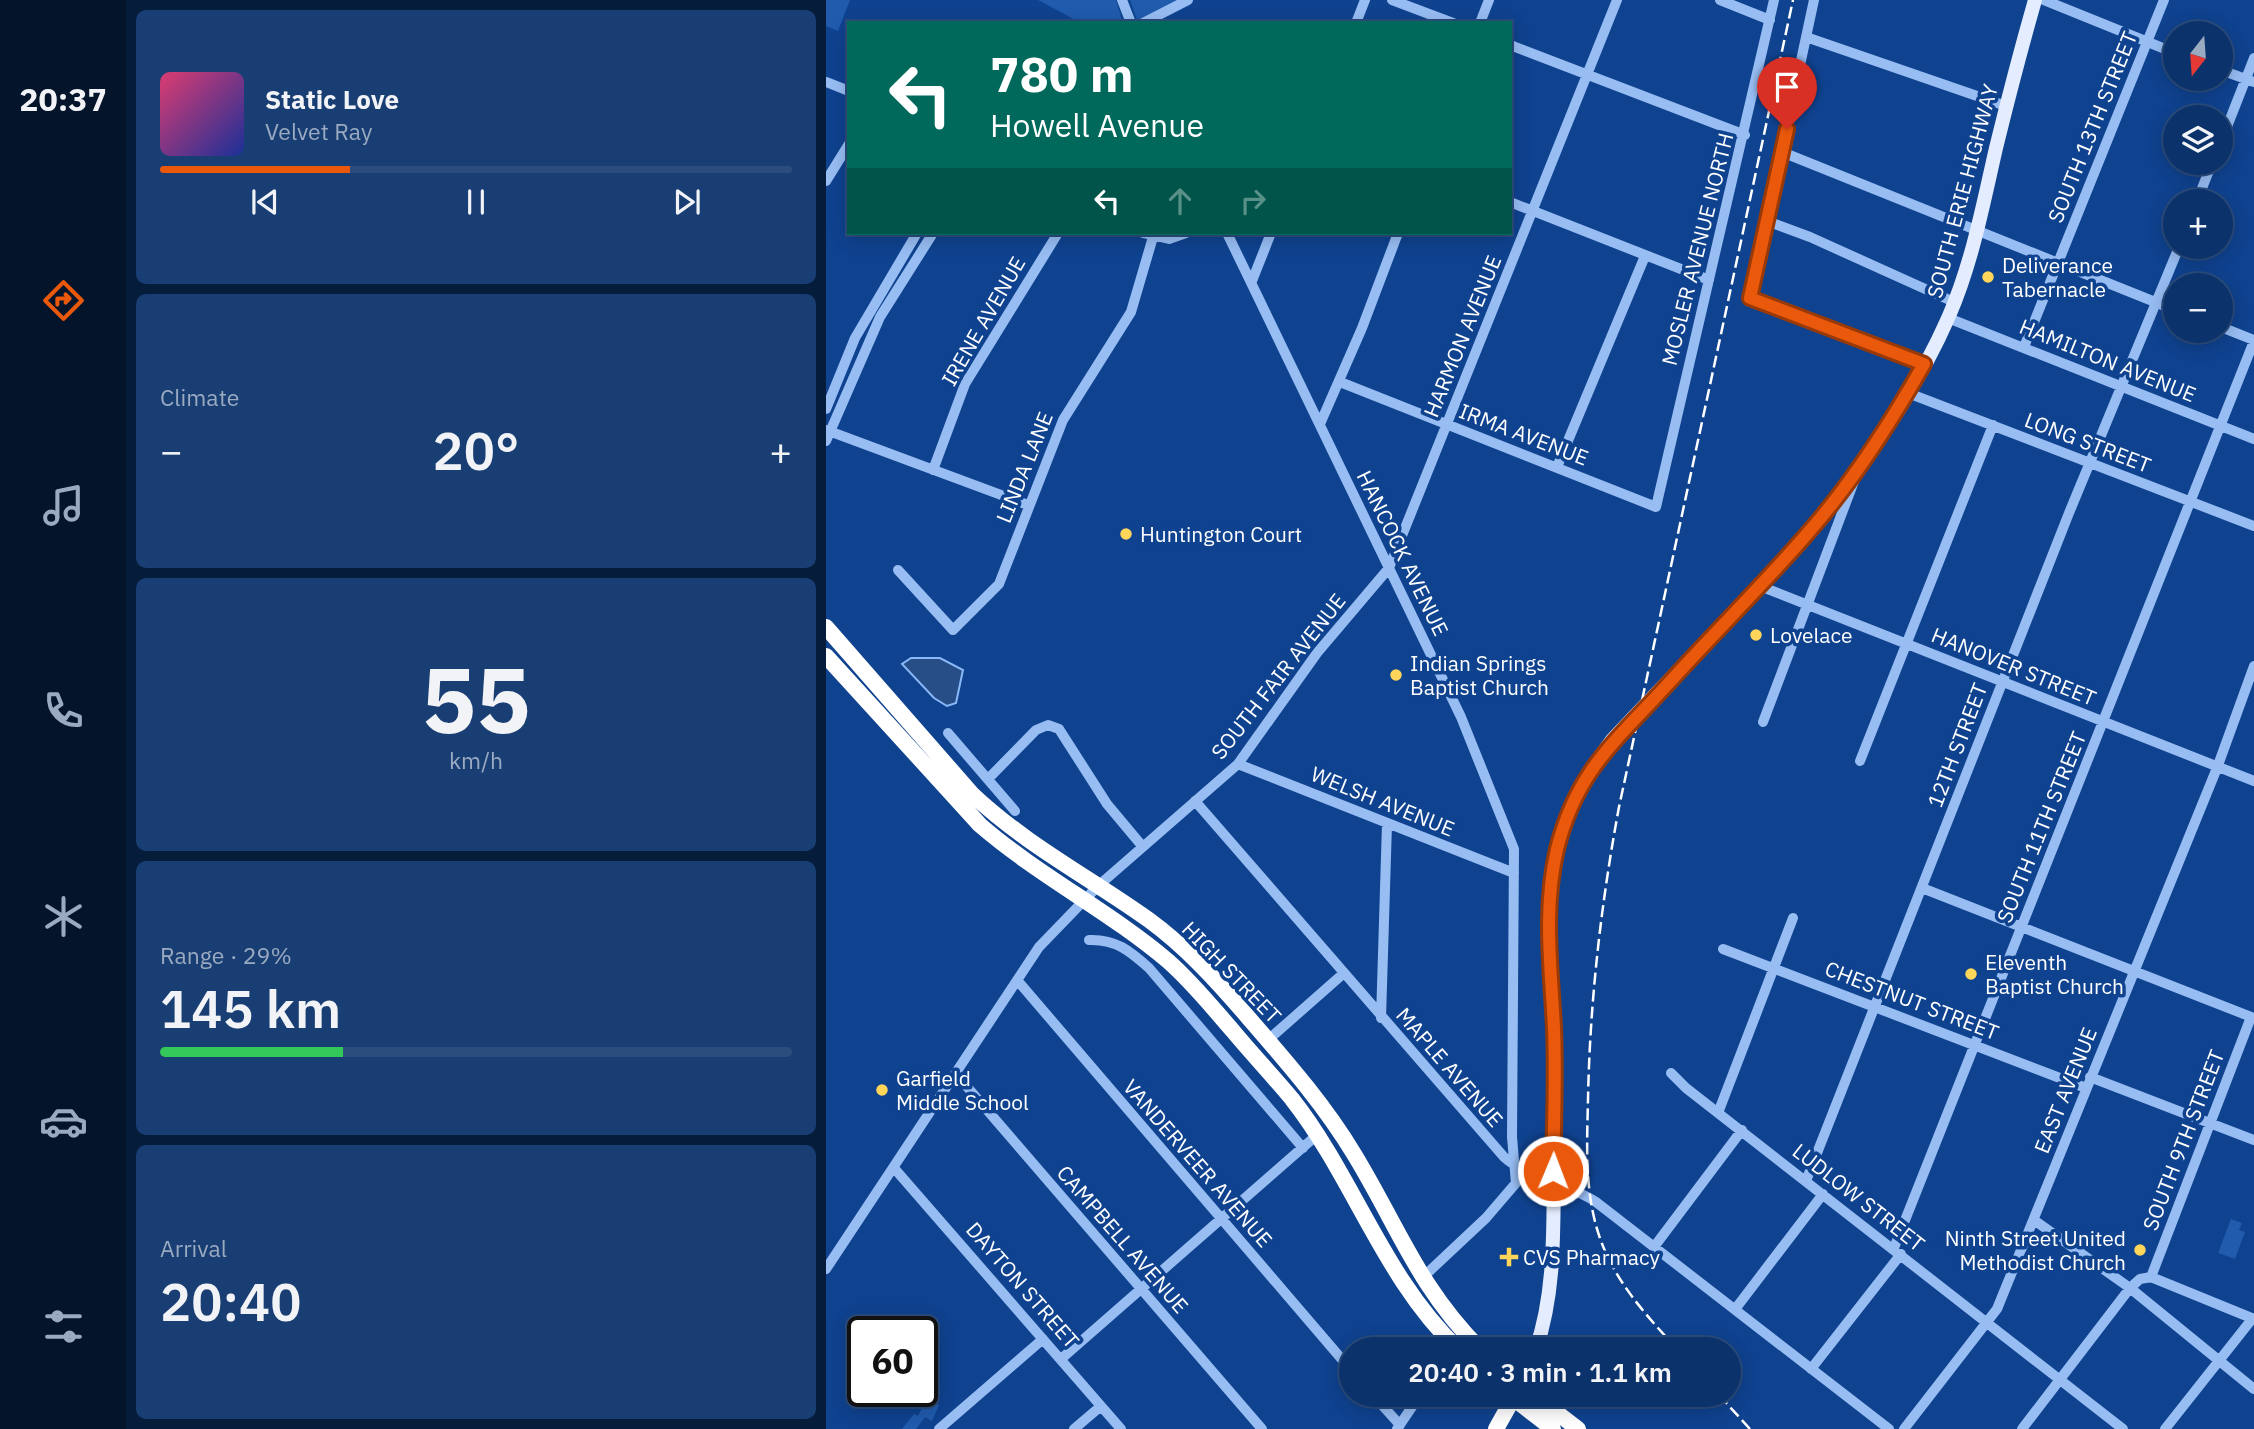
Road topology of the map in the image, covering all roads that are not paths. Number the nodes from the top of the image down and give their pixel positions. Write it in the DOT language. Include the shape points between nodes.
graph roads {
  1 [pos="1122,0"];
  2 [pos="1188,0"];
  3 [pos="1365,0"];
  4 [pos="1392,0"];
  5 [pos="1489,0"];
  6 [pos="1617,0"];
  7 [pos="1720,0"];
  8 [pos="1774,0"];
  9 [pos="1814,0"];
  10 [pos="2035,0"];
  11 [pos="2044,0"];
  12 [pos="2164,0"];
  13 [pos="1770,20"];
  14 [pos="1130,21"];
  15 [pos="1147,21"];
  16 [pos="1357,21"];
  17 [pos="1448,21"];
  18 [pos="1481,21"];
  19 [pos="1805,37"];
  20 [pos="2147,42"];
  21 [pos="1512,46"];
  22 [pos="2163,48"];
  23 [pos="2254,58"];
  24 [pos="2233,74"];
  25 [pos="1587,76"];
  26 [pos="2250,81"];
  27 [pos="826,82"];
  28 [pos="847,90"];
  29 [pos="2006,106"];
  30 [pos="2233,117"];
  31 [pos="1745,135"];
  32 [pos="847,147"];
  33 [pos="1783,152"];
  34 [pos="826,181"];
  35 [pos="1512,203"];
  36 [pos="1533,211"];
  37 [pos="1767,221"];
  38 [pos="1976,232"];
  39 [pos="916,235"];
  40 [pos="932,235"];
  41 [pos="1057,235"];
  42 [pos="1148,235"];
  43 [pos="1180,235"];
  44 [pos="1228,235"];
  45 [pos="1270,235"];
  46 [pos="1397,235"];
  47 [pos="1645,256"];
  48 [pos="2174,259"];
  49 [pos="2058,265"];
  50 [pos="1709,280"];
  51 [pos="1252,281"];
  52 [pos="1954,302"];
  53 [pos="2156,302"];
  54 [pos="2163,305"];
  55 [pos="1948,318"];
  56 [pos="2233,332"];
  57 [pos="2254,341"];
  58 [pos="2024,347"];
  59 [pos="1924,364"];
  60 [pos="1340,382"];
  61 [pos="2122,387"];
  62 [pos="1908,393"];
  63 [pos="826,409"];
  64 [pos="1320,424"];
  65 [pos="1447,425"];
  66 [pos="1993,425"];
  67 [pos="2220,426"];
  68 [pos="827,434"];
  69 [pos="2254,439"];
  70 [pos="2089,464"];
  71 [pos="1557,467"];
  72 [pos="1860,467"];
  73 [pos="933,470"];
  74 [pos="2190,501"];
  75 [pos="1028,505"];
  76 [pos="1656,507"];
  77 [pos="2254,526"];
  78 [pos="1388,568"];
  79 [pos="898,570"];
  80 [pos="1760,586"];
  81 [pos="1808,606"];
  82 [pos="826,627"];
  83 [pos="1906,644"];
  84 [pos="826,656"];
  85 [pos="2254,666"];
  86 [pos="2003,681"];
  87 [pos="1763,722"];
  88 [pos="2104,723"];
  89 [pos="948,733"];
  90 [pos="1860,761"];
  91 [pos="1237,764"];
  92 [pos="2217,768"];
  93 [pos="988,779"];
  94 [pos="2254,781"];
  95 [pos="1195,801"];
  96 [pos="1015,810"];
  97 [pos="1387,824"];
  98 [pos="1143,847"];
  99 [pos="1514,873"];
  100 [pos="1098,886"];
  101 [pos="1922,888"];
  102 [pos="1083,901"];
  103 [pos="1793,918"];
  104 [pos="2022,928"];
  105 [pos="1090,940"];
  106 [pos="1723,949"];
  107 [pos="1774,967"];
  108 [pos="2132,971"];
  109 [pos="1344,973"];
  110 [pos="1017,980"];
  111 [pos="1874,1006"];
  112 [pos="2252,1017"];
  113 [pos="1381,1018"];
  114 [pos="1268,1040"];
  115 [pos="1975,1045"];
  116 [pos="1671,1073"];
  117 [pos="956,1074"];
  118 [pos="2088,1083"];
  119 [pos="1718,1113"];
  120 [pos="2210,1123"];
  121 [pos="1742,1130"];
  122 [pos="1317,1135"];
  123 [pos="1512,1137"];
  124 [pos="2254,1140"];
  125 [pos="1493,1146"];
  126 [pos="1303,1148"];
  127 [pos="1515,1167"];
  128 [pos="894,1168"];
  129 [pos="1807,1181"];
  130 [pos="1553,1182"];
  131 [pos="1823,1194"];
  132 [pos="1222,1219"];
  133 [pos="2034,1220"];
  134 [pos="1654,1247"];
  135 [pos="1897,1251"];
  136 [pos="826,1269"];
  137 [pos="2151,1278"];
  138 [pos="1421,1279"];
  139 [pos="1142,1288"];
  140 [pos="2130,1288"];
  141 [pos="1736,1308"];
  142 [pos="2253,1319"];
  143 [pos="1988,1322"];
  144 [pos="1446,1337"];
  145 [pos="1469,1337"];
  146 [pos="1540,1337"];
  147 [pos="1043,1339"];
  148 [pos="1339,1356"];
  149 [pos="1061,1359"];
  150 [pos="2218,1360"];
  151 [pos="1811,1369"];
  152 [pos="2062,1381"];
  153 [pos="2254,1389"];
  154 [pos="1101,1406"];
  155 [pos="1382,1407"];
  156 [pos="1412,1407"];
  157 [pos="1507,1407"];
  158 [pos="1526,1407"];
  159 [pos="1550,1407"];
  160 [pos="1398,1427"];
  161 [pos="939,1429"];
  162 [pos="1074,1429"];
  163 [pos="1121,1429"];
  164 [pos="1262,1429"];
  165 [pos="1496,1429"];
  166 [pos="1553,1429"];
  167 [pos="1578,1429"];
  168 [pos="1889,1429"];
  169 [pos="1904,1429"];
  170 [pos="2022,1429"];
  171 [pos="2123,1429"];
  172 [pos="2165,1429"];
  1 -- 14 [label="street"];
  2 -- 15 [label="street"];
  3 -- 16 [label="street"];
  4 -- 17 [label="street"];
  5 -- 18 [label="street"];
  6 -- 25 [label="street, HARMON AVENUE"];
  7 -- 13 [label="street"];
  8 -- 13 [label="street, MOSLER AVENUE NORTH"];
  9 -- 19 [label="street"];
  10 -- 29 [label="main road, SOUTH ERIE HIGHWAY"];
  11 -- 20 [label="street"];
  12 -- 20 [label="street, SOUTH 13TH STREET"];
  13 -- 31 [label="street, MOSLER AVENUE NORTH"];
  19 -- 29 [label="street"];
  19 -- 33 [label="street"];
  20 -- 22 [label="street"];
  20 -- 49 [label="street, SOUTH 13TH STREET"];
  21 -- 25 [label="street"];
  23 -- 26 [label="street"];
  24 -- 26 [label="street"];
  25 -- 31 [label="street"];
  25 -- 36 [label="street, HARMON AVENUE"];
  26 -- 30 [label="street"];
  27 -- 28 [label="street"];
  29 -- 38 [label="main road, SOUTH ERIE HIGHWAY"];
  31 -- 50 [label="street, MOSLER AVENUE NORTH"];
  32 -- 34 [label="street"];
  33 -- 37 [label="street"];
  33 -- 38 [label="street"];
  35 -- 36 [label="street"];
  36 -- 47 [label="street"];
  36 -- 65 [label="street, HARMON AVENUE"];
  37 -- 52 [label="street"];
  37 -- 59 [label="street" via="1750,298"];
  38 -- 49 [label="street"];
  38 -- 52 [label="main road, SOUTH ERIE HIGHWAY"];
  39 -- 63 [label="street" via="855,338"];
  40 -- 68 [label="street" via="880,317"];
  41 -- 73 [label="street, IRENE AVENUE" via="965,384"];
  42 -- 43 [label="street" via="1169,239"];
  42 -- 75 [label="street, LINDA LANE" via="1131,312 1063,420"];
  44 -- 51 [label="street, HANCOCK AVENUE"];
  45 -- 51 [label="street"];
  46 -- 60 [label="street"];
  47 -- 50 [label="street"];
  47 -- 71 [label="street"];
  48 -- 53 [label="street, 12TH STREET"];
  49 -- 53 [label="street"];
  49 -- 58 [label="street, SOUTH 13TH STREET"];
  50 -- 76 [label="street, MOSLER AVENUE NORTH"];
  51 -- 64 [label="street, HANCOCK AVENUE"];
  52 -- 55 [label="main road, SOUTH ERIE HIGHWAY"];
  53 -- 54 [label="street"];
  53 -- 61 [label="street, 12TH STREET"];
  55 -- 58 [label="street, HAMILTON AVENUE"];
  55 -- 59 [label="main road, SOUTH ERIE HIGHWAY"];
  56 -- 57 [label="street"];
  57 -- 67 [label="street, SOUTH 11TH STREET"];
  58 -- 61 [label="street, HAMILTON AVENUE"];
  59 -- 62 [label="main road, SOUTH ERIE HIGHWAY"];
  60 -- 64 [label="street"];
  60 -- 65 [label="street, IRMA AVENUE"];
  61 -- 67 [label="street, HAMILTON AVENUE"];
  61 -- 70 [label="street, 12TH STREET"];
  62 -- 66 [label="street, LONG STREET"];
  62 -- 72 [label="main road, SOUTH ERIE HIGHWAY"];
  64 -- 78 [label="street, HANCOCK AVENUE"];
  65 -- 71 [label="street, IRMA AVENUE"];
  65 -- 78 [label="street, HARMON AVENUE"];
  66 -- 70 [label="street, LONG STREET"];
  66 -- 83 [label="street"];
  67 -- 69 [label="street, HAMILTON AVENUE"];
  67 -- 74 [label="street, SOUTH 11TH STREET"];
  68 -- 73 [label="street"];
  70 -- 74 [label="street, LONG STREET"];
  70 -- 86 [label="street, 12TH STREET"];
  71 -- 76 [label="street, IRMA AVENUE"];
  72 -- 80 [label="main road, SOUTH ERIE HIGHWAY"];
  72 -- 81 [label="street"];
  73 -- 75 [label="street"];
  74 -- 77 [label="street, LONG STREET"];
  74 -- 88 [label="street, SOUTH 11TH STREET"];
  75 -- 79 [label="street, LINDA LANE" via="999,584 953,630"];
  78 -- 91 [label="street, SOUTH FAIR AVENUE" via="1317,653"];
  78 -- 99 [label="street, HANCOCK AVENUE" via="1461,717 1514,849"];
  80 -- 81 [label="street, HANOVER STREET"];
  80 -- 130 [label="main road, SOUTH ERIE HIGHWAY" via="1612,740 1586,775 1563,832 1548,916 1554,1031"];
  81 -- 83 [label="street, HANOVER STREET"];
  81 -- 87 [label="street"];
  82 -- 100 [label="highway, HIGH STREET" via="972,794 1019,835"];
  83 -- 86 [label="street, HANOVER STREET"];
  83 -- 90 [label="street"];
  84 -- 102 [label="highway, HIGH STREET" via="980,825"];
  85 -- 92 [label="street, EAST AVENUE"];
  86 -- 88 [label="street, HANOVER STREET"];
  86 -- 101 [label="street, 12TH STREET"];
  88 -- 92 [label="street, HANOVER STREET"];
  88 -- 104 [label="street, SOUTH 11TH STREET"];
  89 -- 93 [label="street"];
  91 -- 95 [label="street, SOUTH FAIR AVENUE"];
  91 -- 97 [label="street, WELSH AVENUE"];
  92 -- 94 [label="street, HANOVER STREET"];
  92 -- 108 [label="street, EAST AVENUE"];
  93 -- 96 [label="street"];
  93 -- 98 [label="street" via="1036,730 1048,725 1059,729 1107,804"];
  95 -- 98 [label="street, SOUTH FAIR AVENUE"];
  95 -- 109 [label="street, MAPLE AVENUE"];
  97 -- 99 [label="street, WELSH AVENUE"];
  97 -- 113 [label="street"];
  98 -- 100 [label="street, SOUTH FAIR AVENUE"];
  99 -- 123 [label="street, HANCOCK AVENUE"];
  100 -- 102 [label="street, SOUTH FAIR AVENUE"];
  100 -- 114 [label="highway, HIGH STREET" via="1180,944"];
  101 -- 104 [label="street"];
  101 -- 111 [label="street, 12TH STREET"];
  102 -- 110 [label="street, SOUTH FAIR AVENUE" via="1047,938"];
  102 -- 122 [label="highway, HIGH STREET" via="1135,935 1192,985 1292,1099"];
  103 -- 107 [label="street"];
  104 -- 108 [label="street"];
  104 -- 115 [label="street, SOUTH 11TH STREET"];
  105 -- 126 [label="street" via="1107,939 1127,948 1149,968"];
  106 -- 107 [label="street, CHESTNUT STREET"];
  107 -- 111 [label="street, CHESTNUT STREET"];
  107 -- 119 [label="street"];
  108 -- 112 [label="street"];
  108 -- 118 [label="street, EAST AVENUE"];
  109 -- 113 [label="street, MAPLE AVENUE"];
  109 -- 114 [label="street"];
  110 -- 117 [label="street, SOUTH FAIR AVENUE"];
  110 -- 132 [label="street, VANDERVEER AVENUE"];
  111 -- 115 [label="street, CHESTNUT STREET"];
  111 -- 129 [label="street, 12TH STREET"];
  112 -- 120 [label="street, SOUTH 9TH STREET"];
  113 -- 125 [label="street, MAPLE AVENUE"];
  114 -- 138 [label="highway, HIGH STREET" via="1353,1152"];
  115 -- 118 [label="street, CHESTNUT STREET"];
  115 -- 135 [label="street, SOUTH 11TH STREET"];
  116 -- 119 [label="street, LUDLOW STREET"];
  117 -- 128 [label="street, SOUTH FAIR AVENUE"];
  117 -- 139 [label="street, CAMPBELL AVENUE"];
  118 -- 120 [label="street, CHESTNUT STREET"];
  118 -- 133 [label="street, EAST AVENUE"];
  119 -- 121 [label="street, LUDLOW STREET"];
  120 -- 124 [label="street, CHESTNUT STREET"];
  120 -- 137 [label="street, SOUTH 9TH STREET"];
  121 -- 129 [label="street, LUDLOW STREET"];
  121 -- 134 [label="street"];
  122 -- 126 [label="street"];
  122 -- 144 [label="highway, HIGH STREET" via="1392,1266"];
  123 -- 125 [label="street"];
  123 -- 127 [label="street, HANCOCK AVENUE"];
  125 -- 127 [label="street, MAPLE AVENUE"];
  126 -- 132 [label="street"];
  127 -- 130 [label="street, MAPLE AVENUE"];
  127 -- 138 [label="street, HANCOCK AVENUE" via="1512,1189"];
  128 -- 136 [label="street, SOUTH FAIR AVENUE"];
  128 -- 147 [label="street, DAYTON STREET"];
  129 -- 131 [label="street, LUDLOW STREET"];
  130 -- 134 [label="street, MAPLE AVENUE" via="1590,1198"];
  130 -- 146 [label="main road, SOUTH ERIE HIGHWAY" via="1550,1283"];
  131 -- 135 [label="street, LUDLOW STREET"];
  131 -- 141 [label="street"];
  132 -- 139 [label="street"];
  132 -- 148 [label="street, VANDERVEER AVENUE"];
  133 -- 140 [label="street"];
  133 -- 143 [label="street, EAST AVENUE"];
  134 -- 141 [label="street, MAPLE AVENUE"];
  135 -- 143 [label="street, LUDLOW STREET"];
  135 -- 151 [label="street, SOUTH 11TH STREET"];
  137 -- 140 [label="street" via="2140,1279"];
  137 -- 142 [label="street"];
  138 -- 145 [label="highway, HIGH STREET"];
  139 -- 149 [label="street"];
  139 -- 164 [label="street, CAMPBELL AVENUE"];
  140 -- 150 [label="street"];
  140 -- 152 [label="street"];
  141 -- 151 [label="street, MAPLE AVENUE"];
  142 -- 150 [label="street"];
  143 -- 152 [label="street, LUDLOW STREET"];
  143 -- 169 [label="street, EAST AVENUE"];
  147 -- 149 [label="street, DAYTON STREET"];
  147 -- 161 [label="street"];
  149 -- 154 [label="street, DAYTON STREET"];
  150 -- 153 [label="street"];
  150 -- 172 [label="street"];
  151 -- 168 [label="street, MAPLE AVENUE"];
  152 -- 170 [label="street"];
  152 -- 171 [label="street, LUDLOW STREET"];
  154 -- 162 [label="street"];
  154 -- 163 [label="street, DAYTON STREET"];
  155 -- 160 [label="street"];
  156 -- 160 [label="street"];
  157 -- 165 [label="highway"];
  158 -- 166 [label="highway"];
  159 -- 167 [label="highway"];
}
